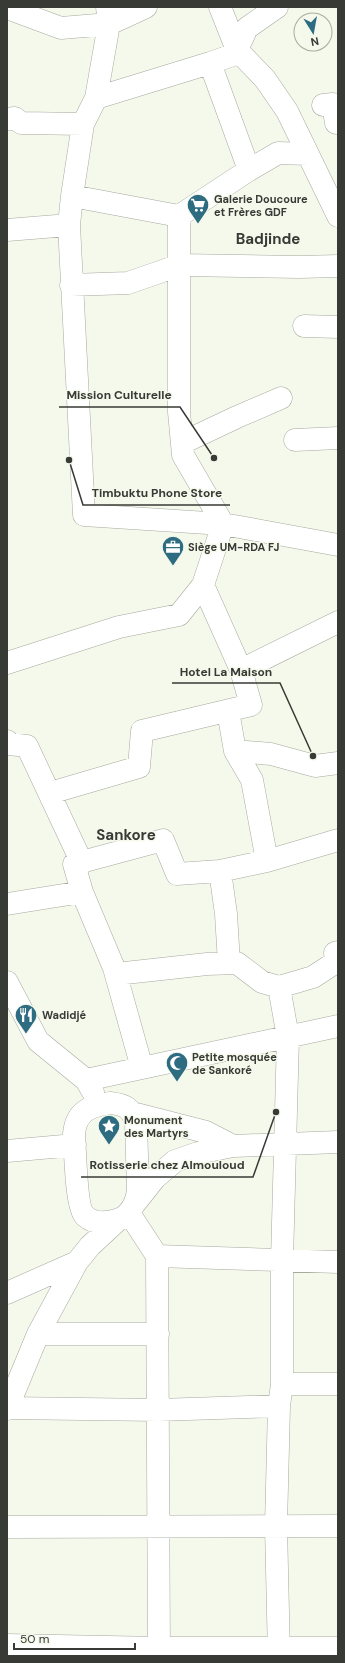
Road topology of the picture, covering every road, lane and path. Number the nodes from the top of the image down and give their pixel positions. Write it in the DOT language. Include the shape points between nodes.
graph roads {
  1 [pos="146,7"];
  2 [pos="220,7"];
  3 [pos="276,7"];
  4 [pos="7,8"];
  5 [pos="108,15"];
  6 [pos="237,50"];
  7 [pos="210,63"];
  8 [pos="96,98"];
  9 [pos="323,105"];
  10 [pos="7,119"];
  11 [pos="338,123"];
  12 [pos="83,124"];
  13 [pos="308,154"];
  14 [pos="249,170"];
  15 [pos="72,196"];
  16 [pos="179,216"];
  17 [pos="338,216"];
  18 [pos="69,225"];
  19 [pos="7,230"];
  20 [pos="180,265"];
  21 [pos="338,266"];
  22 [pos="72,286"];
  23 [pos="304,326"];
  24 [pos="338,327"];
  25 [pos="281,398"];
  26 [pos="338,438"];
  27 [pos="295,440"];
  28 [pos="182,444"];
  29 [pos="223,524"];
  30 [pos="338,545"];
  31 [pos="203,585"];
  32 [pos="338,622"];
  33 [pos="7,663"];
  34 [pos="241,670"];
  35 [pos="228,711"];
  36 [pos="7,741"];
  37 [pos="235,751"];
  38 [pos="338,763"];
  39 [pos="50,793"];
  40 [pos="338,840"];
  41 [pos="267,861"];
  42 [pos="82,863"];
  43 [pos="220,870"];
  44 [pos="82,892"];
  45 [pos="7,904"];
  46 [pos="338,952"];
  47 [pos="229,964"];
  48 [pos="116,974"];
  49 [pos="7,982"];
  50 [pos="279,987"];
  51 [pos="338,1026"];
  52 [pos="288,1037"];
  53 [pos="142,1068"];
  54 [pos="86,1080"];
  55 [pos="96,1106"];
  56 [pos="132,1113"];
  57 [pos="338,1142"];
  58 [pos="286,1144"];
  59 [pos="75,1145"];
  60 [pos="233,1146"];
  61 [pos="7,1151"];
  62 [pos="128,1211"];
  63 [pos="157,1256"];
  64 [pos="282,1260"];
  65 [pos="77,1262"];
  66 [pos="338,1262"];
  67 [pos="7,1293"];
  68 [pos="38,1334"];
  69 [pos="158,1334"];
  70 [pos="282,1384"];
  71 [pos="338,1384"];
  72 [pos="279,1406"];
  73 [pos="7,1409"];
  74 [pos="158,1410"];
  75 [pos="159,1526"];
  76 [pos="276,1526"];
  77 [pos="338,1526"];
  78 [pos="7,1527"];
  79 [pos="7,1645"];
  80 [pos="338,1648"];
  81 [pos="159,1652"];
  82 [pos="278,1652"];
  1 -- 5 [label="street"];
  2 -- 6 [label="street"];
  3 -- 6 [label="street" via="247,28"];
  4 -- 5 [label="street" via="61,28"];
  5 -- 8 [label="street"];
  6 -- 7 [label="street"];
  6 -- 13 [label="street" via="266,79 287,110"];
  7 -- 8 [label="street"];
  7 -- 14 [label="street"];
  8 -- 12 [label="street"];
  9 -- 11 [label="street" via="333,104"];
  10 -- 12 [label="street" via="15,118 21,123"];
  12 -- 15 [label="street"];
  13 -- 14 [label="street" via="278,153"];
  13 -- 17 [label="street"];
  14 -- 16 [label="street"];
  15 -- 16 [label="street"];
  15 -- 18 [label="street"];
  16 -- 20 [label="street"];
  18 -- 19 [label="street"];
  18 -- 22 [label="street"];
  20 -- 21 [label="street"];
  20 -- 22 [label="street" via="128,283"];
  20 -- 28 [label="street" via="179,412"];
  22 -- 29 [label="street" via="84,515"];
  23 -- 24 [label="street"];
  25 -- 28 [label="street"];
  26 -- 27 [label="street"];
  28 -- 29 [label="street" via="183,455"];
  29 -- 30 [label="street"];
  29 -- 31 [label="street"];
  31 -- 33 [label="street" via="179,615 119,627"];
  31 -- 34 [label="street"];
  32 -- 34 [label="street"];
  34 -- 35 [label="street" via="251,705"];
  35 -- 37 [label="street"];
  35 -- 39 [label="street" via="142,731 139,767"];
  36 -- 39 [label="street" via="9,744 27,746"];
  37 -- 38 [label="street" via="271,754 315,766"];
  37 -- 41 [label="street" via="252,780"];
  39 -- 42 [label="street"];
  40 -- 41 [label="street"];
  41 -- 43 [label="street"];
  42 -- 43 [label="street" via="163,840 177,874"];
  42 -- 44 [label="street" via="74,864"];
  43 -- 47 [label="street"];
  44 -- 45 [label="street"];
  44 -- 48 [label="street"];
  46 -- 50 [label="street" via="335,953 336,962 313,977"];
  47 -- 48 [label="street"];
  47 -- 50 [label="street" via="237,963 262,982"];
  48 -- 53 [label="street"];
  49 -- 54 [label="street" via="38,1040"];
  50 -- 52 [label="street"];
  51 -- 52 [label="street"];
  52 -- 53 [label="street"];
  52 -- 58 [label="street"];
  53 -- 54 [label="street"];
  54 -- 55 [label="street"];
  55 -- 56 [label="street" via="110,1103 124,1105"];
  55 -- 59 [label="street" via="80,1115 75,1124"];
  56 -- 60 [label="street" via="206,1132"];
  56 -- 62 [label="street" via="136,1122 138,1191"];
  57 -- 58 [label="street"];
  58 -- 60 [label="street"];
  58 -- 64 [label="street"];
  59 -- 61 [label="street"];
  59 -- 62 [label="street" via="79,1204 84,1215 93,1221 106,1222"];
  60 -- 62 [label="street" via="175,1161 155,1178"];
  62 -- 63 [label="street"];
  62 -- 65 [label="street" via="90,1246"];
  63 -- 64 [label="street"];
  63 -- 69 [label="street"];
  64 -- 66 [label="street"];
  64 -- 70 [label="street"];
  65 -- 67 [label="street"];
  65 -- 68 [label="street"];
  68 -- 69 [label="street"];
  68 -- 73 [label="street"];
  69 -- 74 [label="street"];
  70 -- 71 [label="street"];
  70 -- 72 [label="street"];
  72 -- 74 [label="street"];
  72 -- 76 [label="street"];
  73 -- 74 [label="street"];
  74 -- 75 [label="street"];
  75 -- 76 [label="street"];
  75 -- 78 [label="street"];
  75 -- 81 [label="street"];
  76 -- 77 [label="street"];
  76 -- 82 [label="street"];
  79 -- 81 [label="street"];
  80 -- 82 [label="street"];
  81 -- 82 [label="street"];
}
